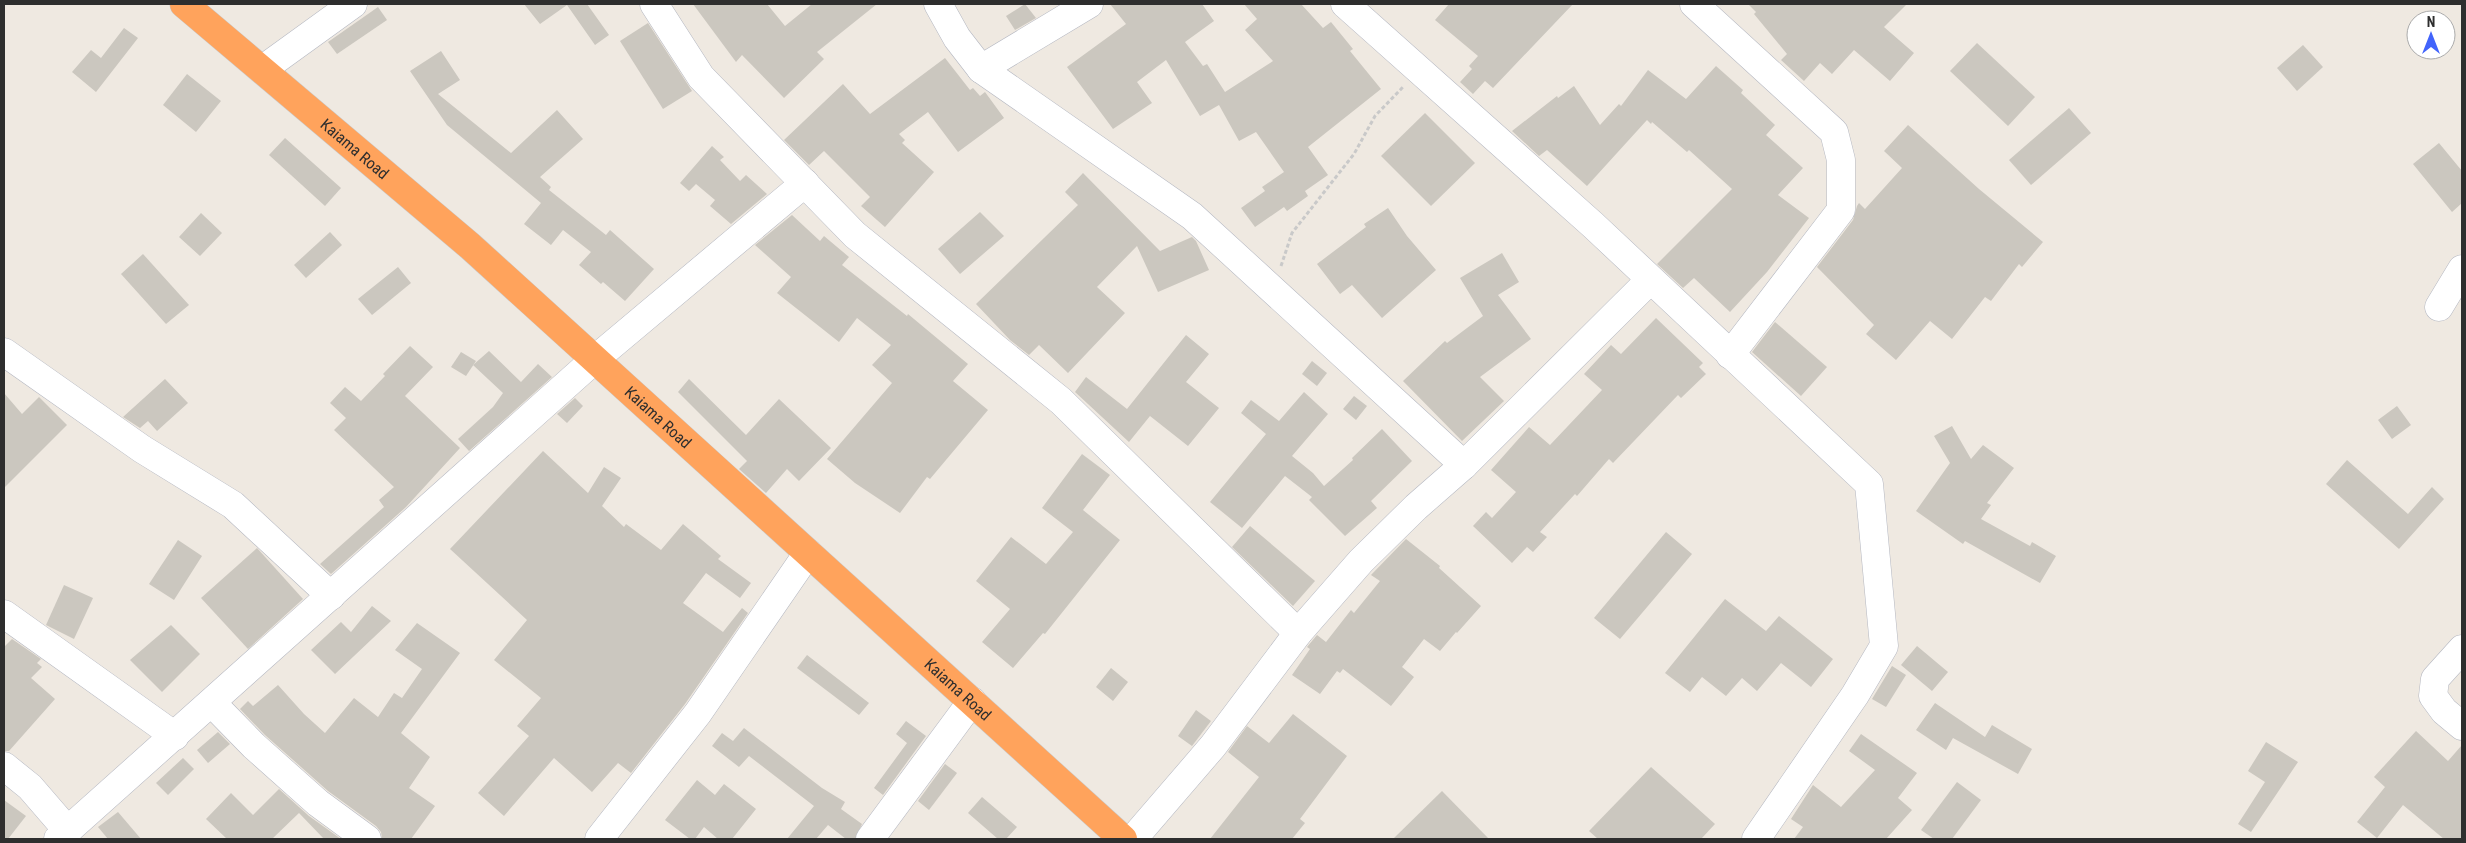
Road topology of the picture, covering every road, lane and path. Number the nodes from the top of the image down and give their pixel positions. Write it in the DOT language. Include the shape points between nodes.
graph roads {
  1 [pos="184,4"];
  2 [pos="353,4"];
  3 [pos="654,4"];
  4 [pos="938,4"];
  5 [pos="1089,4"];
  6 [pos="1345,4"];
  7 [pos="1694,4"];
  8 [pos="263,69"];
  9 [pos="981,69"];
  10 [pos="1420,71"];
  11 [pos="805,183"];
  12 [pos="2462,269"];
  13 [pos="1650,280"];
  14 [pos="1272,290"];
  15 [pos="2439,307"];
  16 [pos="4,352"];
  17 [pos="1730,355"];
  18 [pos="594,360"];
  19 [pos="1464,466"];
  20 [pos="808,553"];
  21 [pos="331,596"];
  22 [pos="4,614"];
  23 [pos="1298,633"];
  24 [pos="2462,649"];
  25 [pos="972,701"];
  26 [pos="212,703"];
  27 [pos="2462,726"];
  28 [pos="175,736"];
  29 [pos="4,766"];
  30 [pos="63,835"];
  31 [pos="367,839"];
  32 [pos="599,839"];
  33 [pos="870,839"];
  34 [pos="1123,839"];
  35 [pos="1133,839"];
  36 [pos="1756,839"];
  1 -- 8 [label="highway, Kaiama Road"];
  2 -- 8 [label="street"];
  3 -- 11 [label="street" via="701,77"];
  4 -- 9 [label="street" via="957,38"];
  5 -- 9 [label="street"];
  6 -- 10 [label="street"];
  7 -- 17 [label="street" via="1834,132 1841,160 1841,210"];
  8 -- 18 [label="highway, Kaiama Road" via="470,246"];
  9 -- 14 [label="street" via="1192,216"];
  10 -- 13 [label="street"];
  10 -- 14 [label="path" via="1375,116 1354,154 1292,233"];
  11 -- 18 [label="street"];
  11 -- 23 [label="street" via="855,235 1061,401"];
  12 -- 15 [label="street"];
  13 -- 17 [label="street"];
  13 -- 19 [label="street"];
  14 -- 19 [label="street"];
  16 -- 21 [label="street" via="142,449 232,505"];
  17 -- 36 [label="street" via="1869,484 1884,646 1855,695"];
  18 -- 20 [label="highway, Kaiama Road"];
  18 -- 21 [label="street"];
  19 -- 23 [label="street" via="1361,561"];
  20 -- 25 [label="highway, Kaiama Road"];
  20 -- 32 [label="street" via="698,713"];
  21 -- 26 [label="street"];
  22 -- 28 [label="street"];
  23 -- 35 [label="street" via="1213,746"];
  24 -- 27 [label="street" via="2435,679 2433,696 2444,711"];
  25 -- 33 [label="street"];
  25 -- 34 [label="highway, Kaiama Road"];
  26 -- 28 [label="street"];
  26 -- 31 [label="street" via="318,803"];
  28 -- 30 [label="street"];
  29 -- 30 [label="street" via="30,787"];
}
